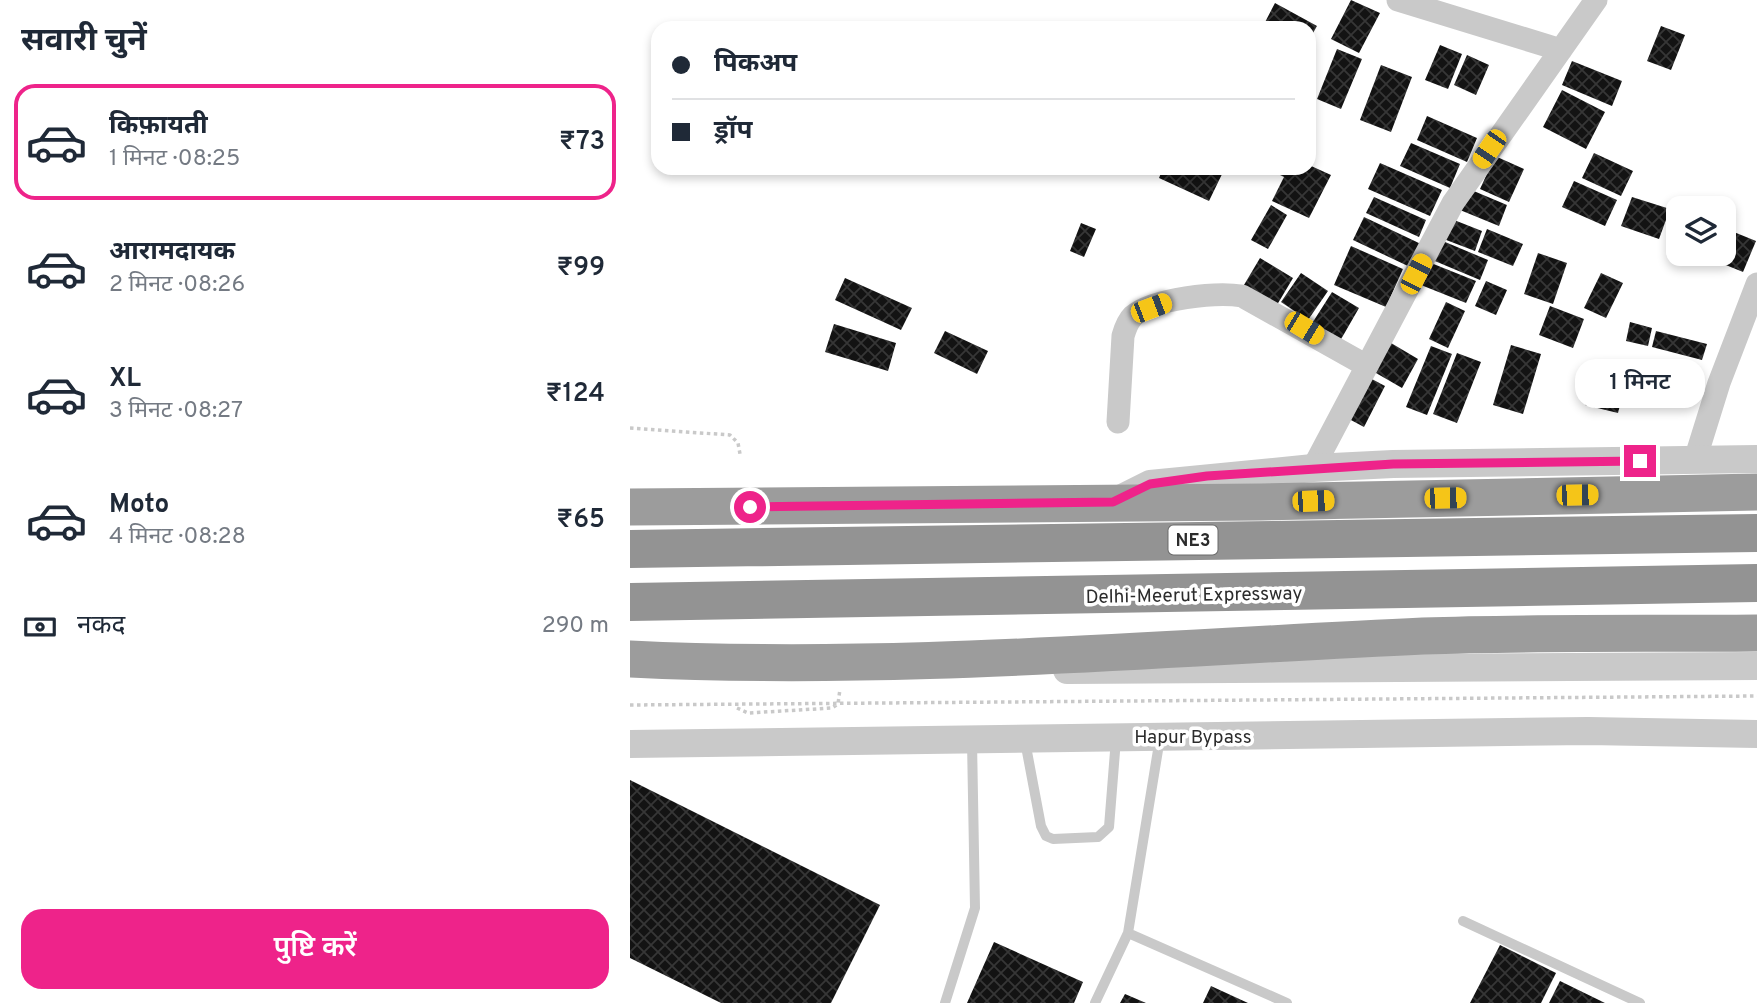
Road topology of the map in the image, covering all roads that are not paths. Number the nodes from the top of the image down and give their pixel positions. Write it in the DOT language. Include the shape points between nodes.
graph roads {
  1 [pos="1398,0"];
  2 [pos="1596,0"];
  3 [pos="1561,50"];
  4 [pos="1757,284"];
  5 [pos="1367,366"];
  6 [pos="1118,422"];
  7 [pos="1757,459"];
  8 [pos="1695,460"];
  9 [pos="1312,468"];
  10 [pos="1757,492"];
  11 [pos="1113,502"];
  12 [pos="630,508"];
  13 [pos="1757,533"];
  14 [pos="630,549"];
  15 [pos="1757,583"];
  16 [pos="630,602"];
  17 [pos="1757,633"];
  18 [pos="630,659"];
  19 [pos="971,662"];
  20 [pos="1757,666"];
  21 [pos="1757,734"];
  22 [pos="1116,737"];
  23 [pos="972,738"];
  24 [pos="1024,738"];
  25 [pos="1160,738"];
  26 [pos="630,744"];
  27 [pos="1463,921"];
  28 [pos="1128,933"];
  29 [pos="946,1003"];
  30 [pos="1095,1003"];
  31 [pos="1287,1003"];
  32 [pos="1640,1003"];
  1 -- 3 [label="street"];
  2 -- 3 [label="street"];
  3 -- 5 [label="street" via="1452,204"];
  4 -- 8 [label="street"];
  5 -- 6 [label="street" via="1242,296 1223,293 1167,302 1135,315 1127,324"];
  5 -- 9 [label="street"];
  7 -- 8 [label="street"];
  8 -- 9 [label="street"];
  9 -- 11 [label="street" via="1150,484"];
  10 -- 11 [label="highway"];
  11 -- 12 [label="highway"];
  13 -- 14 [label="highway, NE3"];
  15 -- 16 [label="highway, Delhi-Meerut Expressway"];
  17 -- 19 [label="highway" via="1425,636"];
  18 -- 19 [label="highway" via="723,664"];
  19 -- 20 [label="street" via="1085,671"];
  21 -- 25 [label="street, Hapur Bypass" via="1588,731"];
  22 -- 24 [label="street, Hapur Bypass"];
  22 -- 24 [label="lane" via="1109,827 1098,837 1053,839 1041,826"];
  22 -- 25 [label="street, Hapur Bypass"];
  23 -- 24 [label="street, Hapur Bypass"];
  23 -- 26 [label="street, Hapur Bypass"];
  23 -- 29 [label="lane" via="975,908"];
  25 -- 28 [label="lane"];
  27 -- 32 [label="lane"];
  28 -- 30 [label="lane"];
  28 -- 31 [label="lane"];
}
